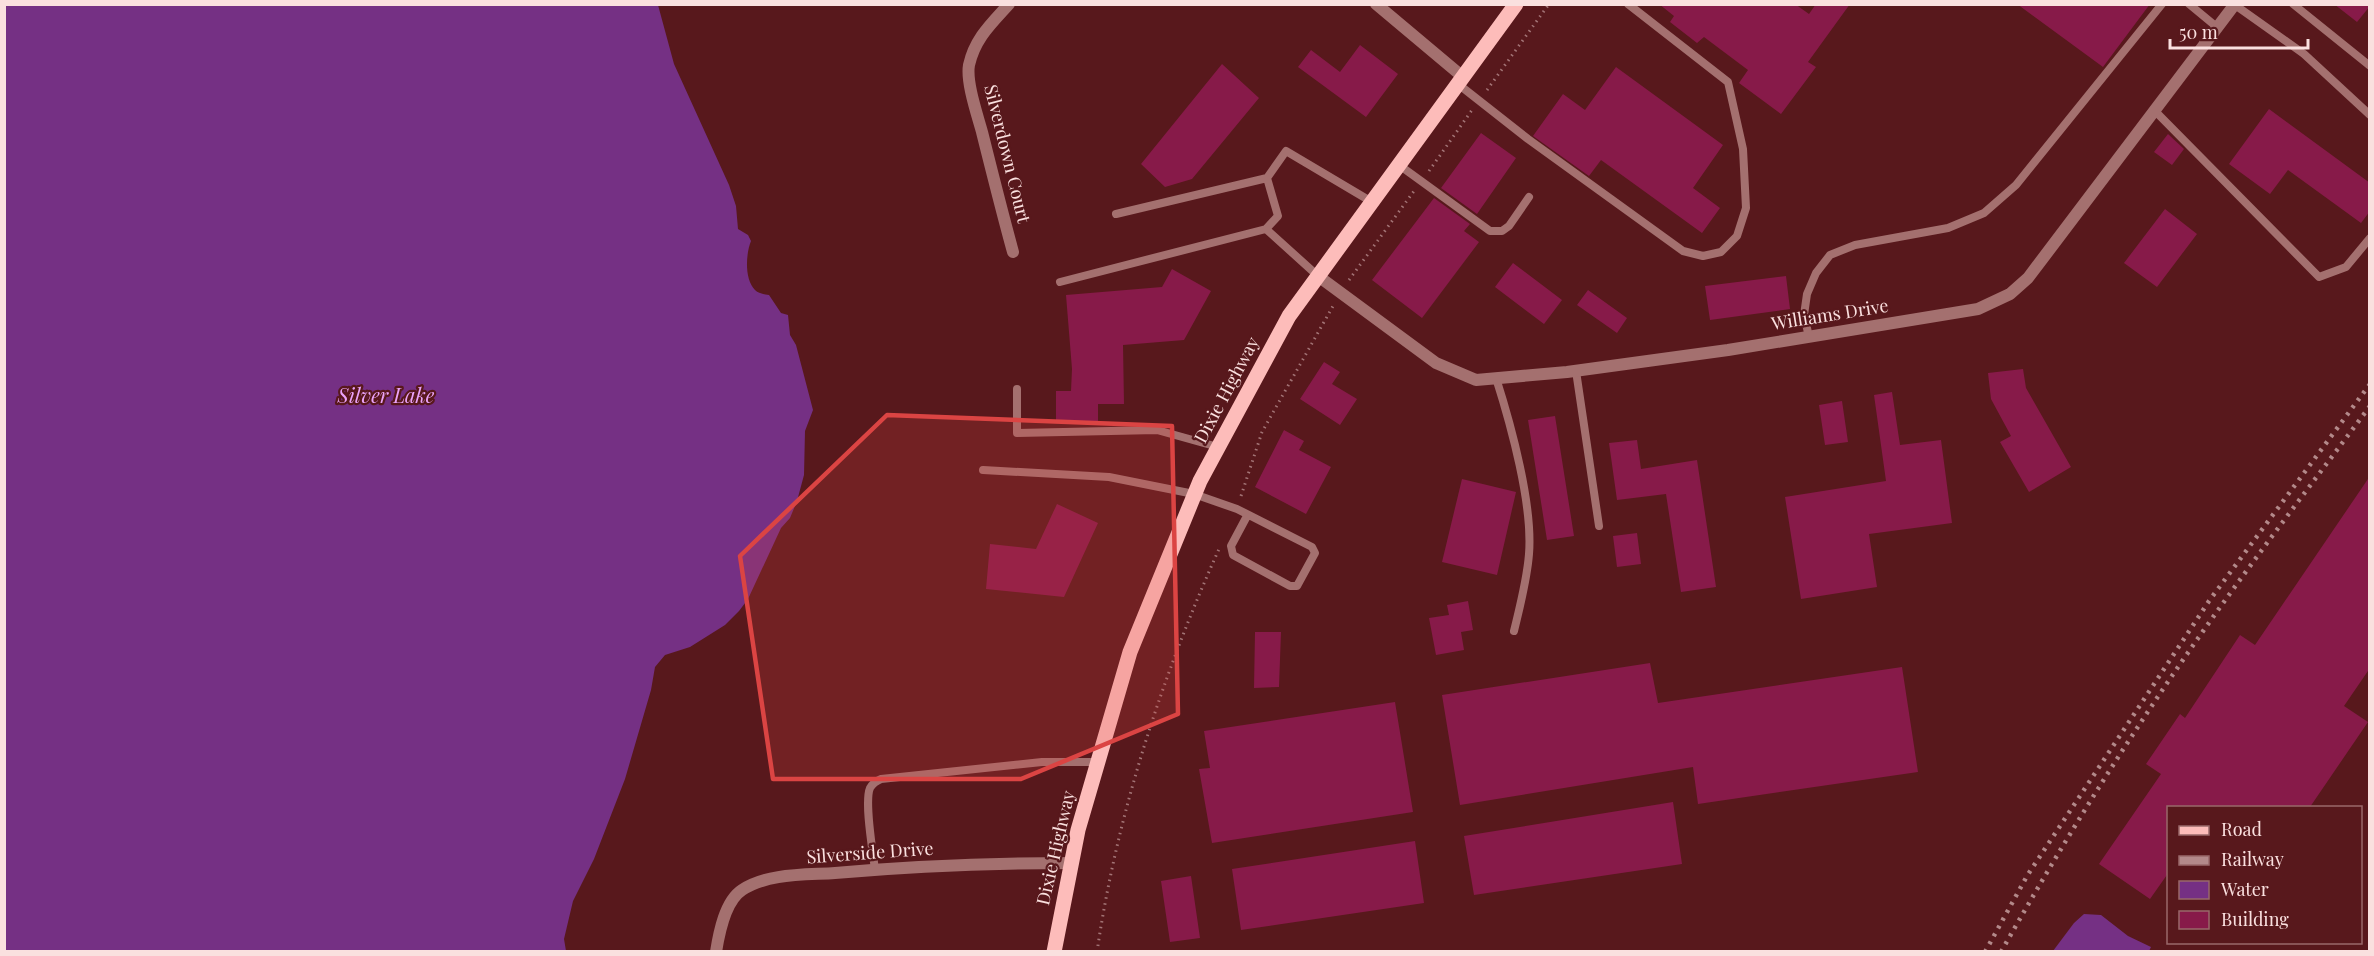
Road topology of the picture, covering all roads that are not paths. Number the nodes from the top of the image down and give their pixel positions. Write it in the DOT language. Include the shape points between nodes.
graph roads {
  1 [pos="1009,4"];
  2 [pos="1376,4"];
  3 [pos="1516,4"];
  4 [pos="1629,4"];
  5 [pos="2163,4"];
  6 [pos="2189,4"];
  7 [pos="2293,4"];
  8 [pos="2235,5"];
  9 [pos="2218,28"];
  10 [pos="2370,66"];
  11 [pos="1460,80"];
  12 [pos="2155,111"];
  13 [pos="2370,116"];
  14 [pos="1399,165"];
  15 [pos="1267,178"];
  16 [pos="1528,197"];
  17 [pos="1372,202"];
  18 [pos="1116,214"];
  19 [pos="1266,229"];
  20 [pos="2370,238"];
  21 [pos="1012,252"];
  22 [pos="1318,276"];
  23 [pos="1060,282"];
  24 [pos="1809,337"];
  25 [pos="1576,370"];
  26 [pos="1496,378"];
  27 [pos="1017,389"];
  28 [pos="1218,447"];
  29 [pos="983,470"];
  30 [pos="1194,494"];
  31 [pos="1247,516"];
  32 [pos="1599,526"];
  33 [pos="1514,631"];
  34 [pos="1098,762"];
  35 [pos="1071,863"];
  36 [pos="875,870"];
  37 [pos="716,951"];
  38 [pos="1054,951"];
  1 -- 21 [label="street, Silverdown Court" via="984,32 969,68"];
  2 -- 11 [label="street"];
  3 -- 11 [label="main road, Dixie Highway"];
  4 -- 11 [label="lane" via="1728,82 1743,149 1746,208 1737,236 1721,252 1703,256 1683,251 1479,101"];
  5 -- 24 [label="lane" via="2016,185 1984,213 1948,228 1855,245 1830,255 1807,294 1804,315"];
  6 -- 9 [label="lane"];
  7 -- 10 [label="lane"];
  8 -- 9 [label="street, Williams Drive"];
  8 -- 13 [label="lane" via="2304,54"];
  9 -- 12 [label="street, Williams Drive"];
  11 -- 14 [label="main road, Dixie Highway"];
  12 -- 20 [label="lane" via="2319,277 2346,267"];
  12 -- 24 [label="street, Williams Drive" via="2028,278 2010,294 1977,309"];
  14 -- 16 [label="lane" via="1490,231 1502,231 1509,225"];
  14 -- 17 [label="main road, Dixie Highway"];
  15 -- 17 [label="lane" via="1286,151"];
  15 -- 18 [label="lane"];
  15 -- 19 [label="lane" via="1278,216"];
  17 -- 22 [label="main road, Dixie Highway"];
  19 -- 22 [label="lane"];
  19 -- 23 [label="lane"];
  22 -- 26 [label="street, Williams Drive" via="1436,363 1476,380"];
  22 -- 28 [label="main road, Dixie Highway" via="1289,316"];
  24 -- 25 [label="street, Williams Drive"];
  25 -- 26 [label="street, Williams Drive"];
  25 -- 32 [label="lane"];
  26 -- 33 [label="lane" via="1527,505 1530,553"];
  27 -- 28 [label="lane" via="1017,433 1156,430"];
  28 -- 30 [label="main road, Dixie Highway"];
  29 -- 30 [label="lane" via="1109,477"];
  30 -- 31 [label="lane"];
  30 -- 34 [label="main road, Dixie Highway" via="1130,652"];
  31 -- 31 [label="lane" via="1312,547 1315,553 1297,586 1290,586 1233,555 1231,546"];
  34 -- 35 [label="main road, Dixie Highway"];
  34 -- 36 [label="lane" via="1042,762 874,782 868,800"];
  35 -- 36 [label="street, Silverside Drive"];
  35 -- 38 [label="main road, Dixie Highway"];
  36 -- 37 [label="street, Silverside Drive" via="763,880 740,891 718,936"];
}
